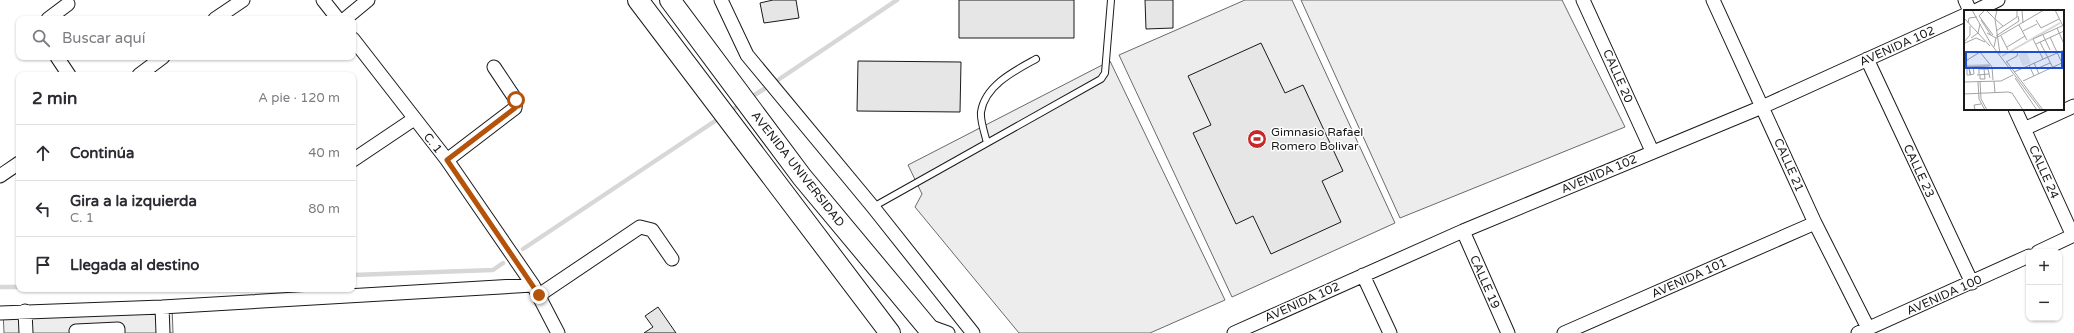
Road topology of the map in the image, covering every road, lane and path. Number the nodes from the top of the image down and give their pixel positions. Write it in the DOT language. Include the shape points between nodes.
graph roads {
  1 [pos="243,0"];
  2 [pos="323,0"];
  3 [pos="368,0"];
  4 [pos="638,0"];
  5 [pos="670,0"];
  6 [pos="721,0"];
  7 [pos="1111,0"];
  8 [pos="1583,0"];
  9 [pos="1713,0"];
  10 [pos="1965,0"];
  11 [pos="1998,0"];
  12 [pos="68,4"];
  13 [pos="228,4"];
  14 [pos="1970,10"];
  15 [pos="1977,10"];
  16 [pos="52,16"];
  17 [pos="218,16"];
  18 [pos="336,16"];
  19 [pos="349,16"];
  20 [pos="1964,16"];
  21 [pos="356,43"];
  22 [pos="1867,58"];
  23 [pos="59,60"];
  24 [pos="159,60"];
  25 [pos="1036,60"];
  26 [pos="494,67"];
  27 [pos="67,72"];
  28 [pos="143,72"];
  29 [pos="2074,106"];
  30 [pos="1762,107"];
  31 [pos="2015,110"];
  32 [pos="414,119"];
  33 [pos="2024,129"];
  34 [pos="987,143"];
  35 [pos="1652,151"];
  36 [pos="356,158"];
  37 [pos="447,160"];
  38 [pos="16,164"];
  39 [pos="0,176"];
  40 [pos="873,207"];
  41 [pos="1815,223"];
  42 [pos="1463,231"];
  43 [pos="2073,236"];
  44 [pos="2045,249"];
  45 [pos="2026,257"];
  46 [pos="672,259"];
  47 [pos="1363,275"];
  48 [pos="1972,283"];
  49 [pos="536,290"];
  50 [pos="162,307"];
  51 [pos="0,312"];
  52 [pos="25,312"];
  53 [pos="928,328"];
  54 [pos="1863,331"];
  55 [pos="26,333"];
  56 [pos="76,333"];
  57 [pos="118,333"];
  58 [pos="163,333"];
  59 [pos="558,333"];
  60 [pos="890,333"];
  61 [pos="948,333"];
  62 [pos="973,333"];
  63 [pos="1234,333"];
  64 [pos="1390,333"];
  65 [pos="1508,333"];
  66 [pos="1564,333"];
  1 -- 13 [label="street"];
  2 -- 18 [label="street"];
  3 -- 19 [label="street"];
  4 -- 60 [label="main road, AVENIDA UNIVERSIDAD"];
  5 -- 53 [label="main road, AVENIDA UNIVERSIDAD" via="802,177"];
  6 -- 40 [label="street" via="747,55"];
  7 -- 34 [label="lane" via="1105,73 1101,79"];
  8 -- 35 [label="street, CALLE 20"];
  9 -- 30 [label="street, CALLE 21"];
  10 -- 14 [label="street"];
  11 -- 15 [label="street"];
  12 -- 16 [label="street"];
  13 -- 17 [label="street"];
  20 -- 22 [label="street, AVENIDA 102"];
  21 -- 32 [label="street, C. 1"];
  22 -- 30 [label="street, AVENIDA 102"];
  22 -- 48 [label="street, CALLE 23"];
  23 -- 27 [label="street"];
  24 -- 28 [label="street"];
  25 -- 34 [label="lane" via="1012,72 989,92 981,112"];
  26 -- 37 [label="street" via="516,100 515,108"];
  29 -- 33 [label="street"];
  30 -- 35 [label="street, AVENIDA 102"];
  30 -- 41 [label="street, CALLE 21"];
  31 -- 33 [label="street, CALLE 24"];
  32 -- 36 [label="street"];
  32 -- 37 [label="street, C. 1"];
  33 -- 43 [label="street, CALLE 24"];
  34 -- 40 [label="lane"];
  35 -- 42 [label="street, AVENIDA 102"];
  37 -- 49 [label="street, C. 1"];
  38 -- 39 [label="street"];
  40 -- 62 [label="street"];
  41 -- 54 [label="street, CALLE 21"];
  41 -- 66 [label="street, AVENIDA 101"];
  42 -- 47 [label="street, AVENIDA 102"];
  42 -- 65 [label="street, CALLE 19"];
  43 -- 44 [label="street"];
  45 -- 48 [label="street, AVENIDA 100"];
  46 -- 49 [label="street" via="652,230 640,227"];
  47 -- 63 [label="street, AVENIDA 102"];
  47 -- 64 [label="street"];
  48 -- 54 [label="street, AVENIDA 100"];
  49 -- 50 [label="street"];
  49 -- 59 [label="street, C. 1"];
  50 -- 52 [label="street"];
  50 -- 58 [label="street"];
  51 -- 52 [label="street"];
  52 -- 55 [label="street"];
  53 -- 61 [label="street"];
  56 -- 57 [label="street" via="118,330"];
}
